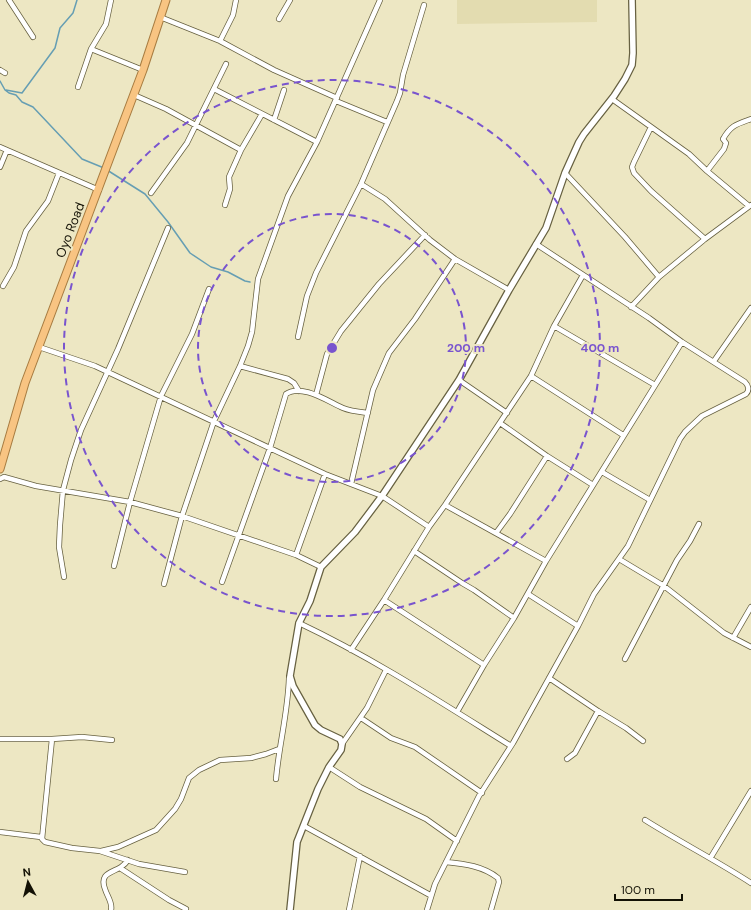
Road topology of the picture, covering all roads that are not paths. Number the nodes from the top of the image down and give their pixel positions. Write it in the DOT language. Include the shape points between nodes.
graph roads {
  1 [pos="9,0"];
  2 [pos="111,0"];
  3 [pos="166,0"];
  4 [pos="236,0"];
  5 [pos="290,0"];
  6 [pos="380,0"];
  7 [pos="632,0"];
  8 [pos="424,5"];
  9 [pos="160,16"];
  10 [pos="279,18"];
  11 [pos="33,37"];
  12 [pos="220,41"];
  13 [pos="91,49"];
  14 [pos="226,64"];
  15 [pos="0,70"];
  16 [pos="144,70"];
  17 [pos="5,73"];
  18 [pos="78,87"];
  19 [pos="214,89"];
  20 [pos="284,90"];
  21 [pos="134,95"];
  22 [pos="336,99"];
  23 [pos="612,99"];
  24 [pos="262,114"];
  25 [pos="751,119"];
  26 [pos="274,120"];
  27 [pos="388,122"];
  28 [pos="195,125"];
  29 [pos="651,127"];
  30 [pos="317,142"];
  31 [pos="0,147"];
  32 [pos="7,150"];
  33 [pos="241,150"];
  34 [pos="0,167"];
  35 [pos="707,172"];
  36 [pos="59,173"];
  37 [pos="565,174"];
  38 [pos="360,184"];
  39 [pos="99,190"];
  40 [pos="151,193"];
  41 [pos="225,205"];
  42 [pos="750,206"];
  43 [pos="168,228"];
  44 [pos="425,235"];
  45 [pos="705,239"];
  46 [pos="536,244"];
  47 [pos="455,259"];
  48 [pos="583,275"];
  49 [pos="659,277"];
  50 [pos="3,286"];
  51 [pos="209,289"];
  52 [pos="509,290"];
  53 [pos="631,307"];
  54 [pos="751,308"];
  55 [pos="554,326"];
  56 [pos="298,336"];
  57 [pos="682,342"];
  58 [pos="39,347"];
  59 [pos="714,361"];
  60 [pos="240,366"];
  61 [pos="107,372"];
  62 [pos="531,376"];
  63 [pos="459,380"];
  64 [pos="655,385"];
  65 [pos="750,387"];
  66 [pos="299,391"];
  67 [pos="316,395"];
  68 [pos="161,396"];
  69 [pos="368,413"];
  70 [pos="506,413"];
  71 [pos="214,421"];
  72 [pos="500,423"];
  73 [pos="623,435"];
  74 [pos="270,448"];
  75 [pos="547,456"];
  76 [pos="0,470"];
  77 [pos="602,472"];
  78 [pos="325,474"];
  79 [pos="0,479"];
  80 [pos="350,484"];
  81 [pos="593,485"];
  82 [pos="63,490"];
  83 [pos="382,496"];
  84 [pos="650,500"];
  85 [pos="130,502"];
  86 [pos="445,505"];
  87 [pos="182,516"];
  88 [pos="699,524"];
  89 [pos="429,527"];
  90 [pos="496,533"];
  91 [pos="238,534"];
  92 [pos="414,551"];
  93 [pos="296,555"];
  94 [pos="619,559"];
  95 [pos="546,561"];
  96 [pos="114,566"];
  97 [pos="321,567"];
  98 [pos="64,577"];
  99 [pos="222,582"];
  100 [pos="164,584"];
  101 [pos="664,586"];
  102 [pos="528,594"];
  103 [pos="384,600"];
  104 [pos="751,608"];
  105 [pos="514,618"];
  106 [pos="299,623"];
  107 [pos="578,626"];
  108 [pos="733,638"];
  109 [pos="751,647"];
  110 [pos="351,650"];
  111 [pos="625,659"];
  112 [pos="484,665"];
  113 [pos="386,670"];
  114 [pos="290,676"];
  115 [pos="549,678"];
  116 [pos="598,711"];
  117 [pos="457,712"];
  118 [pos="360,718"];
  119 [pos="0,739"];
  120 [pos="52,739"];
  121 [pos="112,740"];
  122 [pos="643,741"];
  123 [pos="342,744"];
  124 [pos="511,746"];
  125 [pos="279,749"];
  126 [pos="567,759"];
  127 [pos="329,767"];
  128 [pos="276,779"];
  129 [pos="751,791"];
  130 [pos="482,793"];
  131 [pos="645,820"];
  132 [pos="304,826"];
  133 [pos="0,832"];
  134 [pos="42,837"];
  135 [pos="457,841"];
  136 [pos="100,851"];
  137 [pos="360,856"];
  138 [pos="711,857"];
  139 [pos="128,860"];
  140 [pos="446,862"];
  141 [pos="120,868"];
  142 [pos="185,872"];
  143 [pos="751,883"];
  144 [pos="430,895"];
  145 [pos="186,909"];
  146 [pos="111,910"];
  147 [pos="290,910"];
  148 [pos="349,910"];
  149 [pos="427,910"];
  150 [pos="491,910"];
  1 -- 11 [label="street"];
  2 -- 13 [label="street" via="106,24"];
  3 -- 9 [label="highway, Oyo Road"];
  4 -- 12 [label="street" via="233,15"];
  5 -- 10 [label="street"];
  6 -- 22 [label="street"];
  7 -- 23 [label="street" via="632,65"];
  8 -- 27 [label="street" via="400,93"];
  9 -- 12 [label="street"];
  9 -- 16 [label="highway, Oyo Road"];
  12 -- 22 [label="street"];
  13 -- 16 [label="street"];
  13 -- 18 [label="street"];
  14 -- 19 [label="street"];
  15 -- 17 [label="street"];
  16 -- 21 [label="highway, Oyo Road"];
  19 -- 24 [label="street"];
  19 -- 28 [label="street"];
  20 -- 26 [label="street"];
  21 -- 28 [label="street"];
  21 -- 39 [label="highway, Oyo Road"];
  22 -- 27 [label="street"];
  22 -- 30 [label="street"];
  23 -- 29 [label="street"];
  23 -- 37 [label="street" via="584,134"];
  24 -- 26 [label="street"];
  24 -- 33 [label="street"];
  25 -- 35 [label="street" via="729,130 723,139 726,143 724,149"];
  26 -- 30 [label="street"];
  27 -- 38 [label="street"];
  28 -- 33 [label="street"];
  28 -- 40 [label="street" via="184,148"];
  29 -- 35 [label="street" via="689,154"];
  29 -- 45 [label="street" via="632,167 634,173"];
  30 -- 60 [label="street" via="288,196 258,279 252,332"];
  31 -- 32 [label="street"];
  32 -- 34 [label="street"];
  32 -- 36 [label="street"];
  33 -- 41 [label="street" via="229,177 230,189"];
  35 -- 42 [label="street"];
  36 -- 39 [label="street"];
  36 -- 50 [label="street" via="48,201 26,231 14,268"];
  37 -- 46 [label="street" via="546,228"];
  37 -- 49 [label="street" via="626,237"];
  38 -- 44 [label="street" via="385,199"];
  38 -- 56 [label="street" via="316,273 307,296"];
  39 -- 58 [label="highway, Oyo Road"];
  42 -- 45 [label="street"];
  43 -- 61 [label="street"];
  44 -- 47 [label="street"];
  44 -- 67 [label="street" via="379,284 341,331 327,354"];
  45 -- 49 [label="street"];
  46 -- 48 [label="street"];
  46 -- 52 [label="street"];
  47 -- 52 [label="street"];
  47 -- 69 [label="street" via="416,319 389,352 373,390"];
  48 -- 53 [label="street"];
  48 -- 55 [label="street"];
  49 -- 53 [label="street"];
  51 -- 68 [label="street" via="192,334"];
  52 -- 63 [label="street"];
  53 -- 57 [label="street"];
  54 -- 59 [label="street"];
  55 -- 62 [label="street"];
  55 -- 64 [label="street"];
  57 -- 59 [label="street"];
  57 -- 64 [label="street"];
  58 -- 61 [label="street" via="75,358"];
  58 -- 76 [label="highway, Oyo Road" via="25,383"];
  59 -- 65 [label="street"];
  60 -- 66 [label="street" via="288,379"];
  60 -- 71 [label="street"];
  61 -- 68 [label="street"];
  61 -- 82 [label="street" via="81,430"];
  62 -- 70 [label="street"];
  62 -- 73 [label="street"];
  63 -- 70 [label="street"];
  63 -- 83 [label="street"];
  64 -- 73 [label="street"];
  65 -- 84 [label="street" via="746,394 702,416 685,432"];
  66 -- 67 [label="street"];
  66 -- 74 [label="street" via="286,394"];
  67 -- 69 [label="street" via="344,408"];
  68 -- 71 [label="street"];
  68 -- 85 [label="street"];
  69 -- 80 [label="street"];
  70 -- 72 [label="street"];
  71 -- 74 [label="street"];
  71 -- 87 [label="street"];
  72 -- 75 [label="street"];
  72 -- 86 [label="street"];
  73 -- 77 [label="street"];
  74 -- 78 [label="street"];
  74 -- 91 [label="street"];
  75 -- 81 [label="street"];
  75 -- 90 [label="street"];
  77 -- 81 [label="street"];
  77 -- 84 [label="street"];
  78 -- 80 [label="street"];
  78 -- 93 [label="street"];
  79 -- 82 [label="street" via="4,477"];
  80 -- 83 [label="street"];
  81 -- 95 [label="street"];
  82 -- 85 [label="street"];
  82 -- 98 [label="street" via="59,547"];
  83 -- 89 [label="street"];
  83 -- 97 [label="street" via="355,532"];
  84 -- 94 [label="street" via="636,531"];
  85 -- 87 [label="street"];
  85 -- 96 [label="street"];
  86 -- 89 [label="street"];
  86 -- 90 [label="street"];
  87 -- 91 [label="street"];
  87 -- 100 [label="street"];
  88 -- 101 [label="street"];
  89 -- 92 [label="street"];
  90 -- 95 [label="street"];
  91 -- 93 [label="street"];
  91 -- 99 [label="street"];
  92 -- 103 [label="street"];
  92 -- 105 [label="street"];
  93 -- 97 [label="street"];
  94 -- 101 [label="street"];
  94 -- 107 [label="street" via="594,594"];
  95 -- 102 [label="street"];
  97 -- 106 [label="street" via="310,601"];
  101 -- 108 [label="street" via="707,621"];
  101 -- 111 [label="street"];
  102 -- 105 [label="street"];
  102 -- 107 [label="street"];
  103 -- 110 [label="street"];
  103 -- 112 [label="street"];
  104 -- 108 [label="street"];
  105 -- 112 [label="street"];
  106 -- 110 [label="street"];
  106 -- 114 [label="street"];
  107 -- 115 [label="street"];
  108 -- 109 [label="street"];
  110 -- 113 [label="street"];
  112 -- 117 [label="street"];
  113 -- 117 [label="street"];
  113 -- 118 [label="street"];
  114 -- 123 [label="street" via="315,725 340,739"];
  114 -- 125 [label="street"];
  115 -- 116 [label="street"];
  115 -- 124 [label="street"];
  116 -- 122 [label="street"];
  116 -- 126 [label="street" via="575,753"];
  117 -- 124 [label="street"];
  118 -- 123 [label="street"];
  118 -- 130 [label="street" via="391,738 415,747"];
  119 -- 120 [label="street"];
  120 -- 121 [label="street" via="82,737"];
  120 -- 134 [label="street"];
  123 -- 127 [label="street" via="341,750"];
  124 -- 130 [label="street"];
  125 -- 128 [label="street"];
  125 -- 136 [label="street" via="243,759 220,760 199,770 189,778 176,809 156,830 118,847"];
  127 -- 132 [label="street"];
  127 -- 135 [label="street" via="360,787 426,819"];
  129 -- 138 [label="street"];
  130 -- 135 [label="street"];
  131 -- 138 [label="street"];
  132 -- 137 [label="street"];
  132 -- 147 [label="street" via="297,842"];
  133 -- 134 [label="street"];
  134 -- 136 [label="street" via="45,842"];
  135 -- 140 [label="street"];
  136 -- 139 [label="street"];
  137 -- 144 [label="street"];
  137 -- 148 [label="street"];
  138 -- 143 [label="street"];
  139 -- 141 [label="street"];
  139 -- 142 [label="street"];
  140 -- 144 [label="street"];
  140 -- 150 [label="street" via="472,865 489,871 498,878"];
  141 -- 145 [label="street"];
  141 -- 146 [label="street" via="105,876 103,881 112,905"];
  144 -- 149 [label="street"];
}
